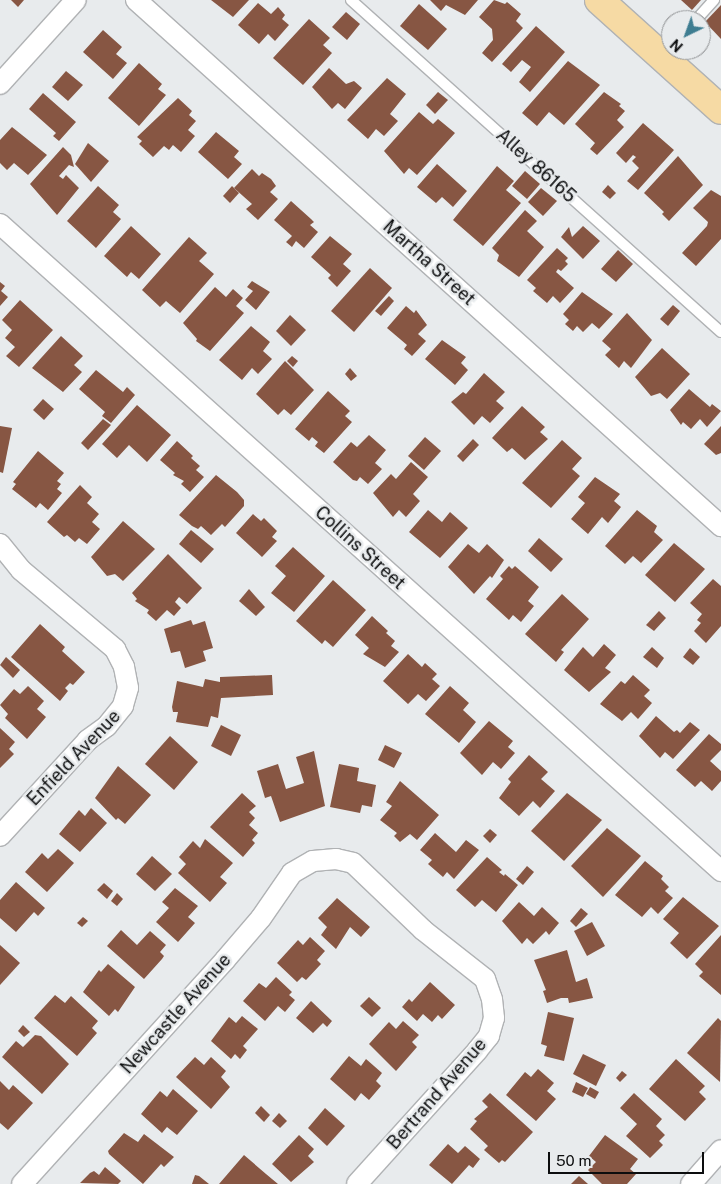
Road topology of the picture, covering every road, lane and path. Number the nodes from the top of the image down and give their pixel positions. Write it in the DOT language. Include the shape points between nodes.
graph roads {
  1 [pos="76,0"];
  2 [pos="136,0"];
  3 [pos="351,0"];
  4 [pos="599,0"];
  5 [pos="714,0"];
  6 [pos="705,10"];
  7 [pos="661,48"];
  8 [pos="674,60"];
  9 [pos="0,84"];
  10 [pos="721,110"];
  11 [pos="0,224"];
  12 [pos="721,332"];
  13 [pos="721,526"];
  14 [pos="0,544"];
  15 [pos="0,836"];
  16 [pos="336,859"];
  17 [pos="721,871"];
  18 [pos="721,1150"];
  19 [pos="22,1184"];
  20 [pos="357,1184"];
  21 [pos="691,1184"];
  1 -- 9 [label="street"];
  2 -- 13 [label="street, Martha Street"];
  3 -- 12 [label="lane, Alley 86165"];
  4 -- 7 [label="main road"];
  5 -- 6 [label="lane"];
  8 -- 10 [label="main road"];
  11 -- 17 [label="street, Collins Street"];
  14 -- 15 [label="street, Enfield Avenue" via="21,570 115,649 124,667 128,688 123,706 107,726 88,740"];
  16 -- 19 [label="street, Newcastle Avenue" via="313,861 292,873 261,918 231,953"];
  16 -- 20 [label="street, Bertrand Avenue" via="353,863 417,924 485,979 494,1018 489,1036 477,1051"];
  18 -- 21 [label="street"];
}
